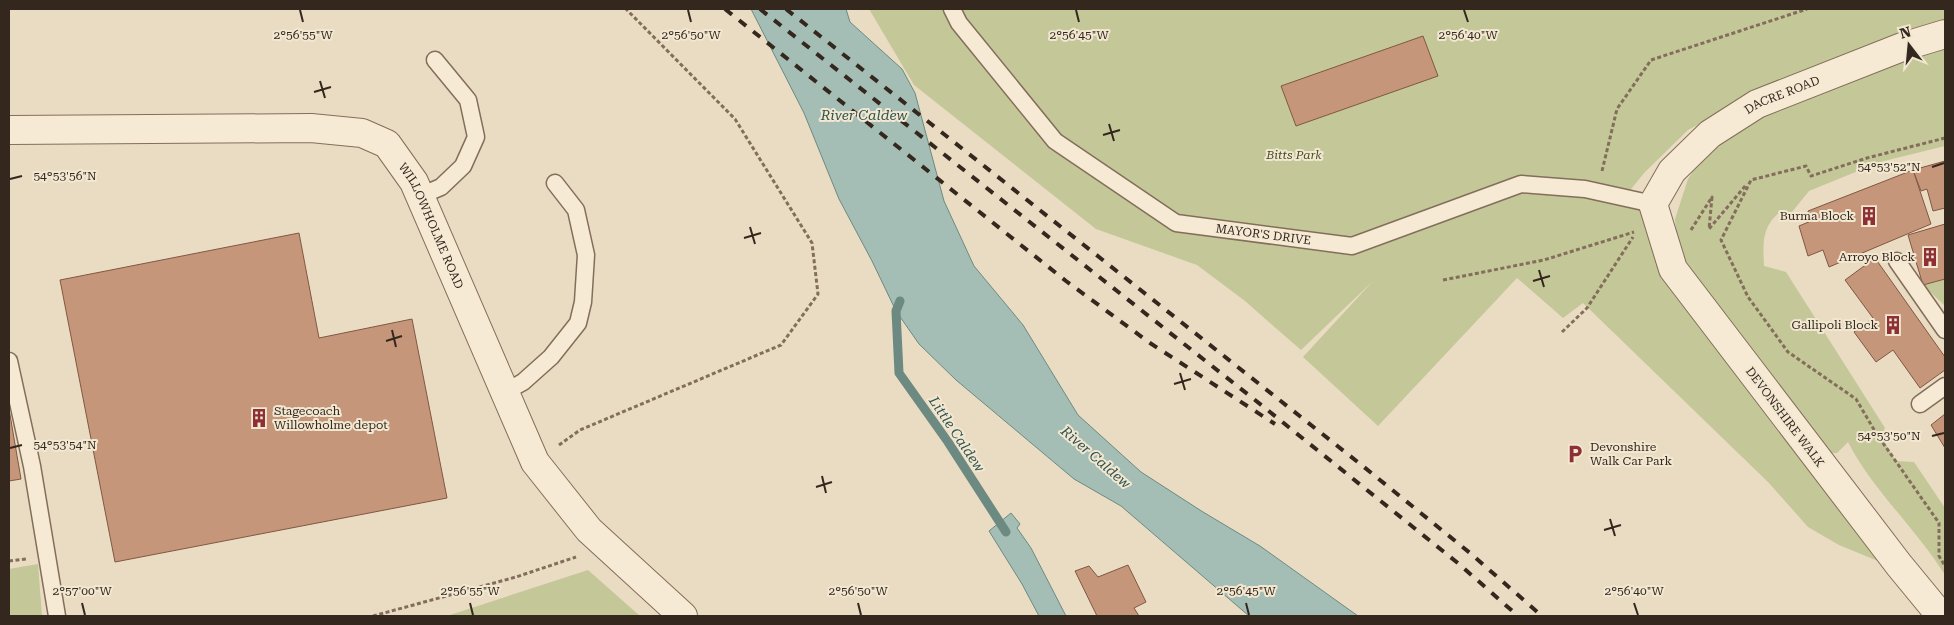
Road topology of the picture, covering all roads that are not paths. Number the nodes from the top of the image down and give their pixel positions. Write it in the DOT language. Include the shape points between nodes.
graph roads {
  1 [pos="952,9"];
  2 [pos="1945,34"];
  3 [pos="435,60"];
  4 [pos="9,130"];
  5 [pos="555,183"];
  6 [pos="420,196"];
  7 [pos="1653,204"];
  8 [pos="1897,262"];
  9 [pos="1945,330"];
  10 [pos="9,361"];
  11 [pos="1945,386"];
  12 [pos="505,392"];
  13 [pos="1920,404"];
  14 [pos="57,616"];
  15 [pos="683,616"];
  16 [pos="1941,616"];
  1 -- 7 [label="lane, MAYOR'S DRIVE" via="959,23 1055,142 1176,223 1352,246 1521,184 1585,190"];
  2 -- 7 [label="street, DACRE ROAD" via="1902,47 1757,104 1710,134 1672,171"];
  3 -- 6 [label="lane" via="468,100 476,136 463,166 441,187"];
  4 -- 6 [label="street, WILLOWHOLME ROAD" via="311,128 362,133 387,144"];
  5 -- 12 [label="lane" via="576,210 586,255 583,302 578,323 551,357 523,382"];
  6 -- 12 [label="street, WILLOWHOLME ROAD"];
  7 -- 16 [label="street, DEVONSHIRE WALK" via="1673,269"];
  8 -- 9 [label="lane"];
  10 -- 14 [label="lane" via="32,466"];
  11 -- 13 [label="lane"];
  12 -- 15 [label="street, WILLOWHOLME ROAD" via="535,462 589,530"];
}
